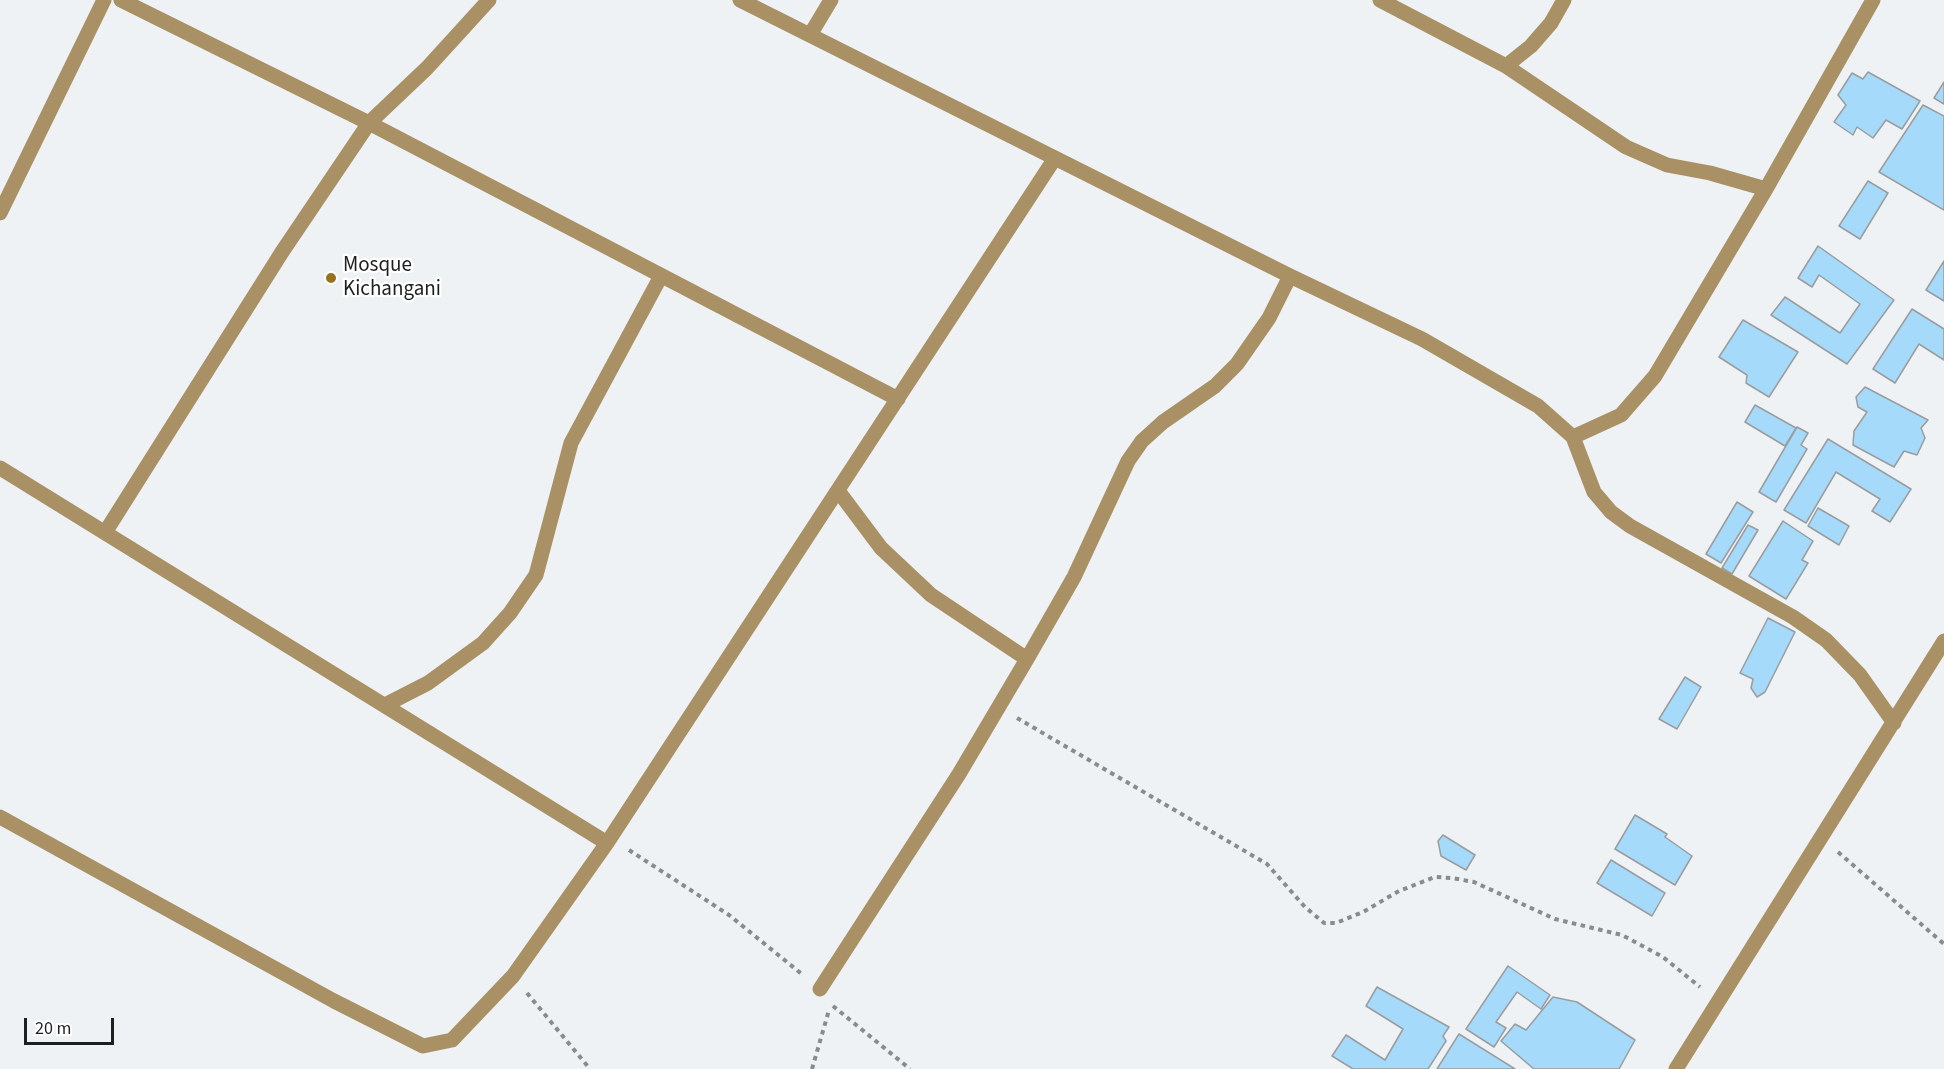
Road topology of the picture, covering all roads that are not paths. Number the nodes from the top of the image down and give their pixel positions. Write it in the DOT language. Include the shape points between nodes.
graph roads {
  1 [pos="104,0"];
  2 [pos="121,0"];
  3 [pos="489,0"];
  4 [pos="740,0"];
  5 [pos="831,0"];
  6 [pos="1380,0"];
  7 [pos="1564,0"];
  8 [pos="1873,0"];
  9 [pos="810,35"];
  10 [pos="1506,66"];
  11 [pos="369,123"];
  12 [pos="1054,158"];
  13 [pos="1766,189"];
  14 [pos="0,213"];
  15 [pos="661,276"];
  16 [pos="1290,276"];
  17 [pos="898,399"];
  18 [pos="1573,437"];
  19 [pos="0,468"];
  20 [pos="839,492"];
  21 [pos="106,531"];
  22 [pos="1944,641"];
  23 [pos="1027,659"];
  24 [pos="385,705"];
  25 [pos="1894,723"];
  26 [pos="0,817"];
  27 [pos="609,841"];
  28 [pos="820,989"];
  29 [pos="1676,1069"];
  1 -- 14 [label="street"];
  2 -- 11 [label="street"];
  3 -- 11 [label="street" via="427,68"];
  4 -- 9 [label="street"];
  5 -- 9 [label="street"];
  6 -- 10 [label="street"];
  7 -- 10 [label="street" via="1531,46"];
  8 -- 13 [label="street"];
  9 -- 12 [label="street"];
  10 -- 13 [label="street" via="1626,147 1667,165 1710,172"];
  11 -- 15 [label="street"];
  11 -- 21 [label="street" via="276,260"];
  12 -- 16 [label="street"];
  12 -- 17 [label="street"];
  13 -- 18 [label="street" via="1655,376 1621,415"];
  15 -- 17 [label="street"];
  15 -- 24 [label="street" via="572,443 536,575 510,614 483,643 428,683"];
  16 -- 18 [label="street" via="1501,382 1538,406"];
  16 -- 23 [label="street" via="1269,318 1237,364 1215,386 1163,422 1128,461 1074,577"];
  17 -- 20 [label="street"];
  18 -- 25 [label="street" via="1591,485 1611,512 1826,640 1860,675"];
  19 -- 21 [label="street"];
  20 -- 23 [label="street" via="881,548 932,595"];
  20 -- 27 [label="street"];
  21 -- 24 [label="street"];
  22 -- 25 [label="street"];
  23 -- 28 [label="street" via="959,774"];
  24 -- 27 [label="street"];
  25 -- 29 [label="street"];
  26 -- 27 [label="street" via="333,1001 423,1046 452,1040 513,976"];
}
